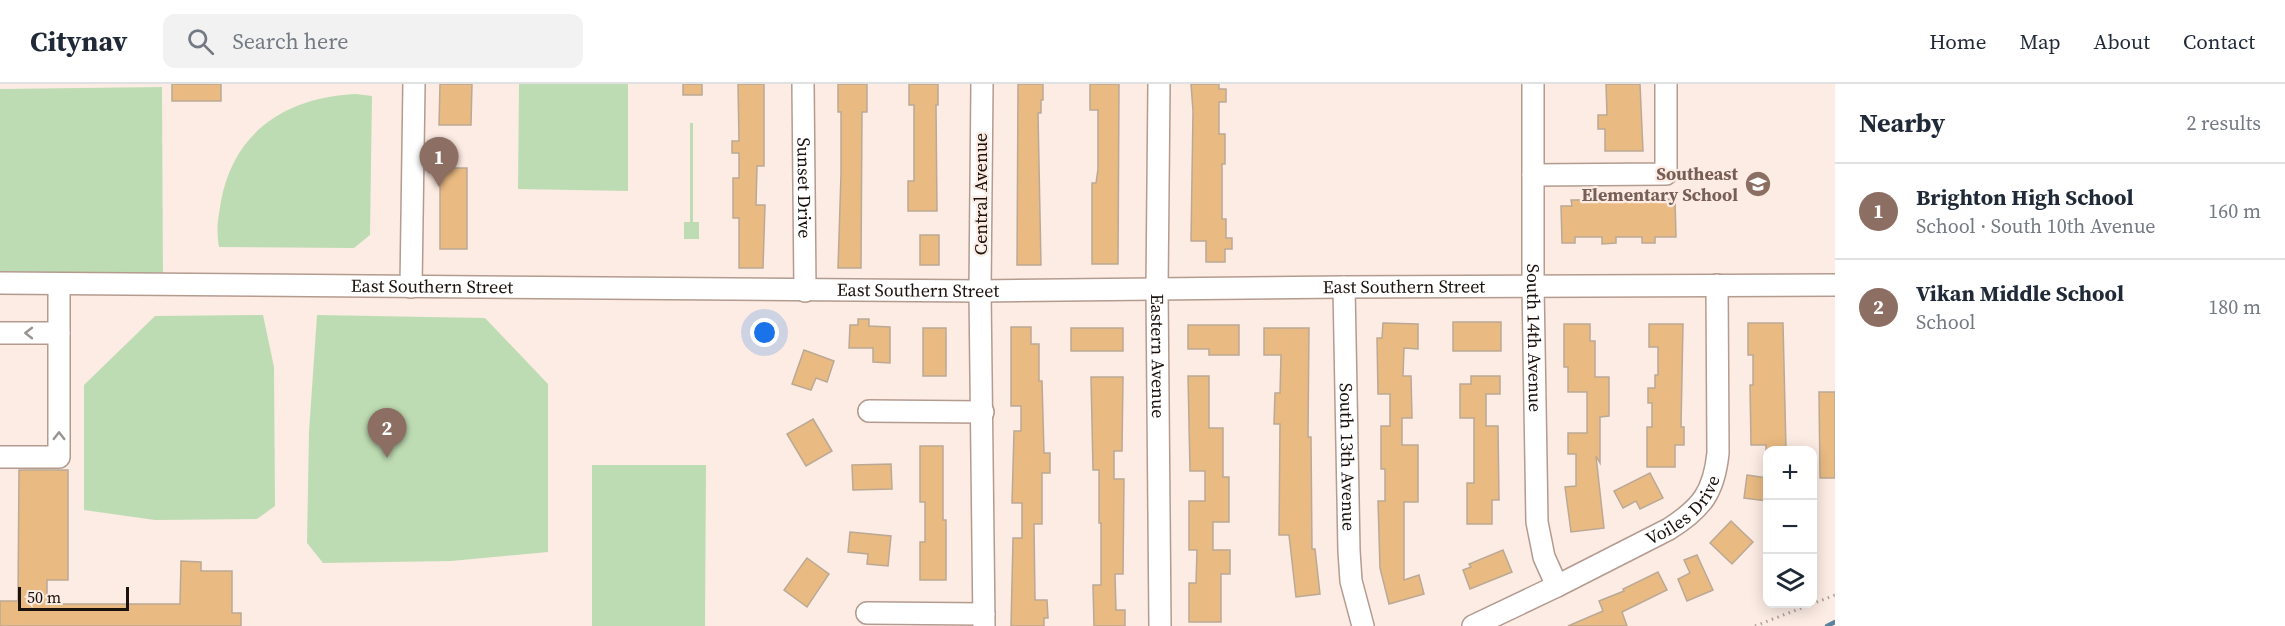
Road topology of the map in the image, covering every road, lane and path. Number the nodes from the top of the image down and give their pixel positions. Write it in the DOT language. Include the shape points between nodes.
graph roads {
  1 [pos="414,84"];
  2 [pos="803,84"];
  3 [pos="982,84"];
  4 [pos="1159,84"];
  5 [pos="1533,84"];
  6 [pos="1666,84"];
  7 [pos="1533,175"];
  8 [pos="0,283"];
  9 [pos="59,284"];
  10 [pos="1717,285"];
  11 [pos="1835,285"];
  12 [pos="1533,286"];
  13 [pos="411,287"];
  14 [pos="1344,287"];
  15 [pos="1156,289"];
  16 [pos="805,291"];
  17 [pos="980,291"];
  18 [pos="0,333"];
  19 [pos="59,333"];
  20 [pos="868,411"];
  21 [pos="983,412"];
  22 [pos="0,457"];
  23 [pos="1557,586"];
  24 [pos="1835,595"];
  25 [pos="867,613"];
  26 [pos="984,620"];
  27 [pos="1160,626"];
  28 [pos="1363,626"];
  29 [pos="1473,626"];
  30 [pos="1755,626"];
  1 -- 13 [label="street"];
  2 -- 16 [label="street, Sunset Drive"];
  3 -- 17 [label="street, Central Avenue"];
  4 -- 15 [label="street, Eastern Avenue"];
  5 -- 7 [label="street, South 14th Avenue"];
  6 -- 7 [label="street" via="1666,174"];
  7 -- 12 [label="street, South 14th Avenue"];
  8 -- 9 [label="street, East Southern Street"];
  9 -- 13 [label="street, East Southern Street"];
  9 -- 19 [label="street"];
  10 -- 11 [label="street, East Southern Street"];
  10 -- 12 [label="street, East Southern Street"];
  10 -- 23 [label="street, Voiles Drive" via="1718,453 1710,491 1704,502 1669,529"];
  12 -- 14 [label="street, East Southern Street"];
  12 -- 23 [label="street, South 14th Avenue" via="1537,522"];
  13 -- 16 [label="street, East Southern Street"];
  14 -- 15 [label="street, East Southern Street"];
  14 -- 28 [label="street, South 13th Avenue" via="1349,551 1351,581"];
  15 -- 17 [label="street, East Southern Street"];
  15 -- 27 [label="street, Eastern Avenue"];
  16 -- 17 [label="street, East Southern Street"];
  17 -- 21 [label="street, Central Avenue"];
  19 -- 18 [label="street, one-way"];
  22 -- 19 [label="street, one-way" via="59,457"];
  20 -- 21 [label="street"];
  21 -- 26 [label="street, Central Avenue"];
  23 -- 29 [label="street, Voiles Drive"];
  24 -- 30 [label="path"];
  25 -- 26 [label="street, Central Avenue"];
}
